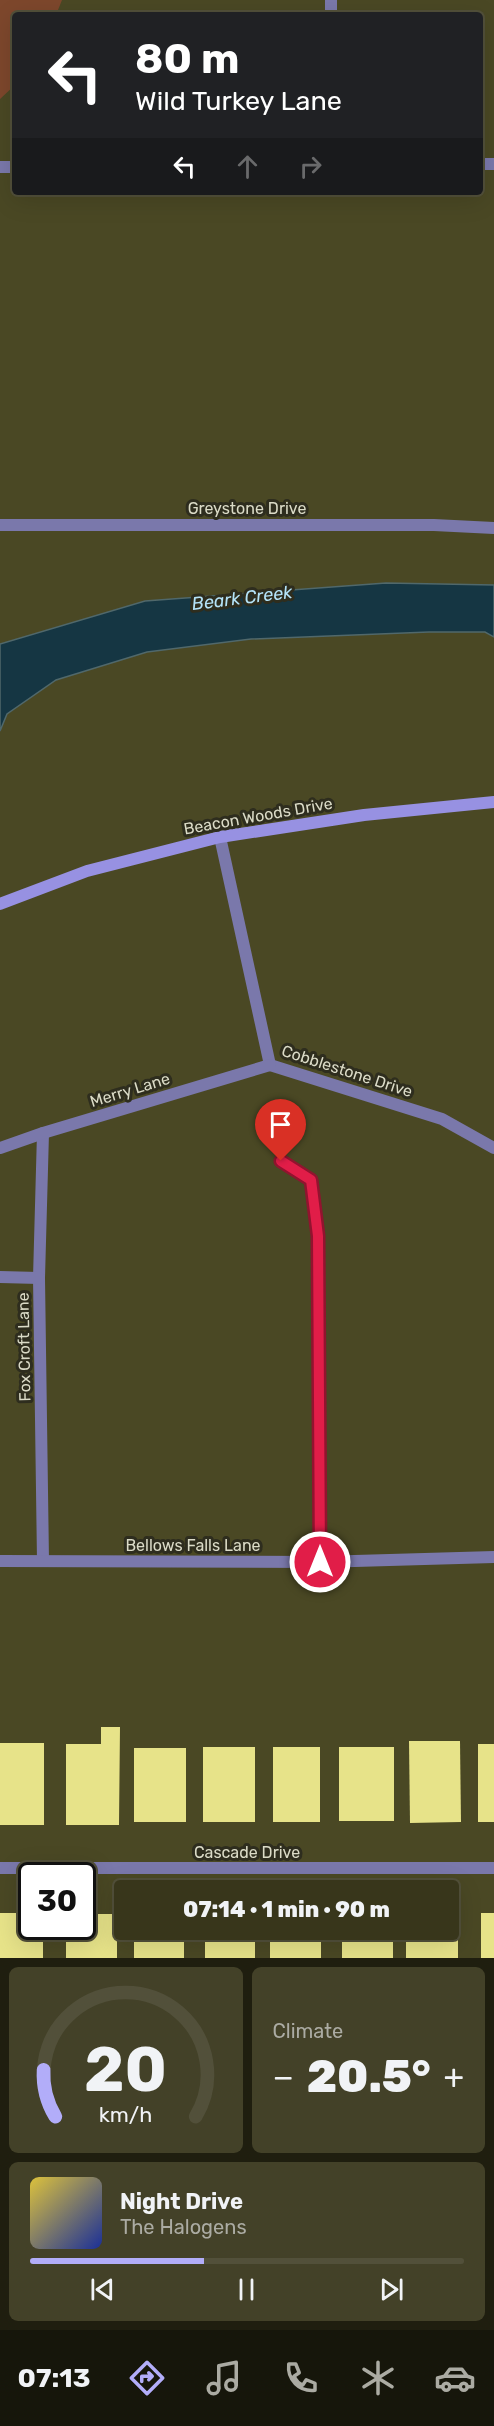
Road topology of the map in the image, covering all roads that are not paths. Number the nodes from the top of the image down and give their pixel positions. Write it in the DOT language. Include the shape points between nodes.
graph roads {
  1 [pos="0,525"];
  2 [pos="494,528"];
  3 [pos="494,802"];
  4 [pos="220,837"];
  5 [pos="0,904"];
  6 [pos="270,1065"];
  7 [pos="44,1133"];
  8 [pos="0,1148"];
  9 [pos="494,1148"];
  10 [pos="281,1161"];
  11 [pos="0,1277"];
  12 [pos="39,1278"];
  13 [pos="494,1557"];
  14 [pos="0,1561"];
  15 [pos="44,1561"];
  16 [pos="320,1562"];
  17 [pos="0,1868"];
  18 [pos="494,1868"];
  1 -- 2 [label="street, Greystone Drive"];
  3 -- 4 [label="street, Beacon Woods Drive" via="364,814"];
  4 -- 5 [label="street, Beacon Woods Drive" via="87,871"];
  4 -- 6 [label="street, Cobblestone Drive"];
  6 -- 7 [label="street, Merry Lane"];
  6 -- 9 [label="street, Cobblestone Drive" via="442,1119"];
  7 -- 8 [label="street, Merry Lane"];
  7 -- 12 [label="street, Fox Croft Lane"];
  10 -- 16 [label="street" via="311,1180 318,1236"];
  11 -- 12 [label="street"];
  12 -- 15 [label="street, Fox Croft Lane"];
  13 -- 16 [label="street, Bellows Falls Lane"];
  14 -- 15 [label="street, Bellows Falls Lane"];
  15 -- 16 [label="street, Bellows Falls Lane"];
  17 -- 18 [label="street, Cascade Drive"];
}
